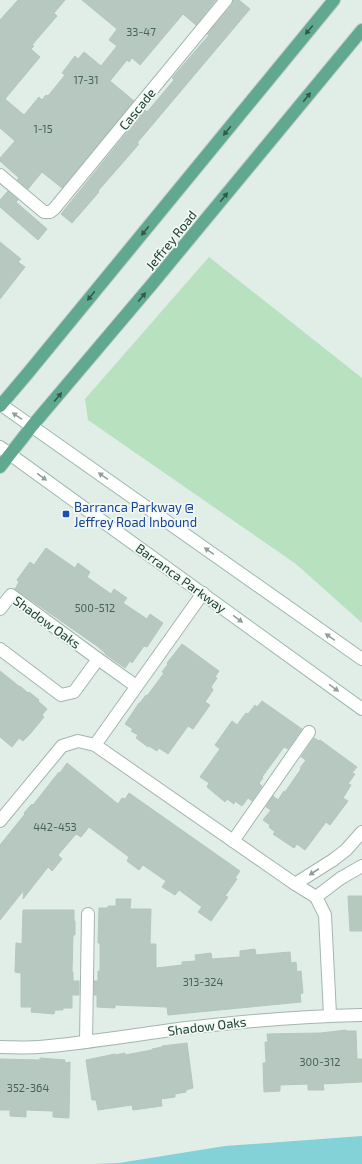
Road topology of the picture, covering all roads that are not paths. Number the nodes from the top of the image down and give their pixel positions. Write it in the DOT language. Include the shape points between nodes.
graph roads {
  1 [pos="226,0"];
  2 [pos="334,0"];
  3 [pos="362,30"];
  4 [pos="0,175"];
  5 [pos="0,405"];
  6 [pos="32,426"];
  7 [pos="0,447"];
  8 [pos="10,454"];
  9 [pos="0,467"];
  10 [pos="203,593"];
  11 [pos="0,609"];
  12 [pos="0,649"];
  13 [pos="98,659"];
  14 [pos="362,660"];
  15 [pos="136,686"];
  16 [pos="362,709"];
  17 [pos="309,732"];
  18 [pos="95,745"];
  19 [pos="0,821"];
  20 [pos="362,832"];
  21 [pos="233,841"];
  22 [pos="362,866"];
  23 [pos="295,884"];
  24 [pos="316,897"];
  25 [pos="88,914"];
  26 [pos="330,1015"];
  27 [pos="362,1015"];
  28 [pos="86,1042"];
  29 [pos="0,1047"];
  1 -- 4 [label="street, Cascade" via="54,209 44,212"];
  2 -- 5 [label="main road, Jeffrey Road, one-way"];
  6 -- 3 [label="main road, Jeffrey Road, one-way" via="153,284"];
  6 -- 5 [label="street, one-way"];
  6 -- 8 [label="main road, Jeffrey Road"];
  14 -- 6 [label="street, one-way"];
  7 -- 8 [label="street, Barranca Parkway"];
  8 -- 9 [label="main road, Jeffrey Road"];
  8 -- 10 [label="street, Barranca Parkway, one-way"];
  10 -- 15 [label="street"];
  10 -- 16 [label="street, Barranca Parkway, one-way"];
  11 -- 13 [label="street, Shadow Oaks" via="11,595"];
  12 -- 13 [label="street" via="61,695 74,692"];
  13 -- 15 [label="street, Shadow Oaks"];
  15 -- 18 [label="street"];
  17 -- 21 [label="street"];
  18 -- 19 [label="street" via="78,741 62,746"];
  18 -- 21 [label="street"];
  20 -- 23 [label="street, one-way" via="346,850"];
  21 -- 23 [label="street"];
  22 -- 24 [label="street"];
  23 -- 24 [label="street"];
  24 -- 26 [label="street" via="325,915"];
  25 -- 28 [label="street"];
  26 -- 27 [label="street, Shadow Oaks"];
  26 -- 28 [label="street, Shadow Oaks" via="186,1028"];
  28 -- 29 [label="street, Shadow Oaks" via="38,1047"];
}
